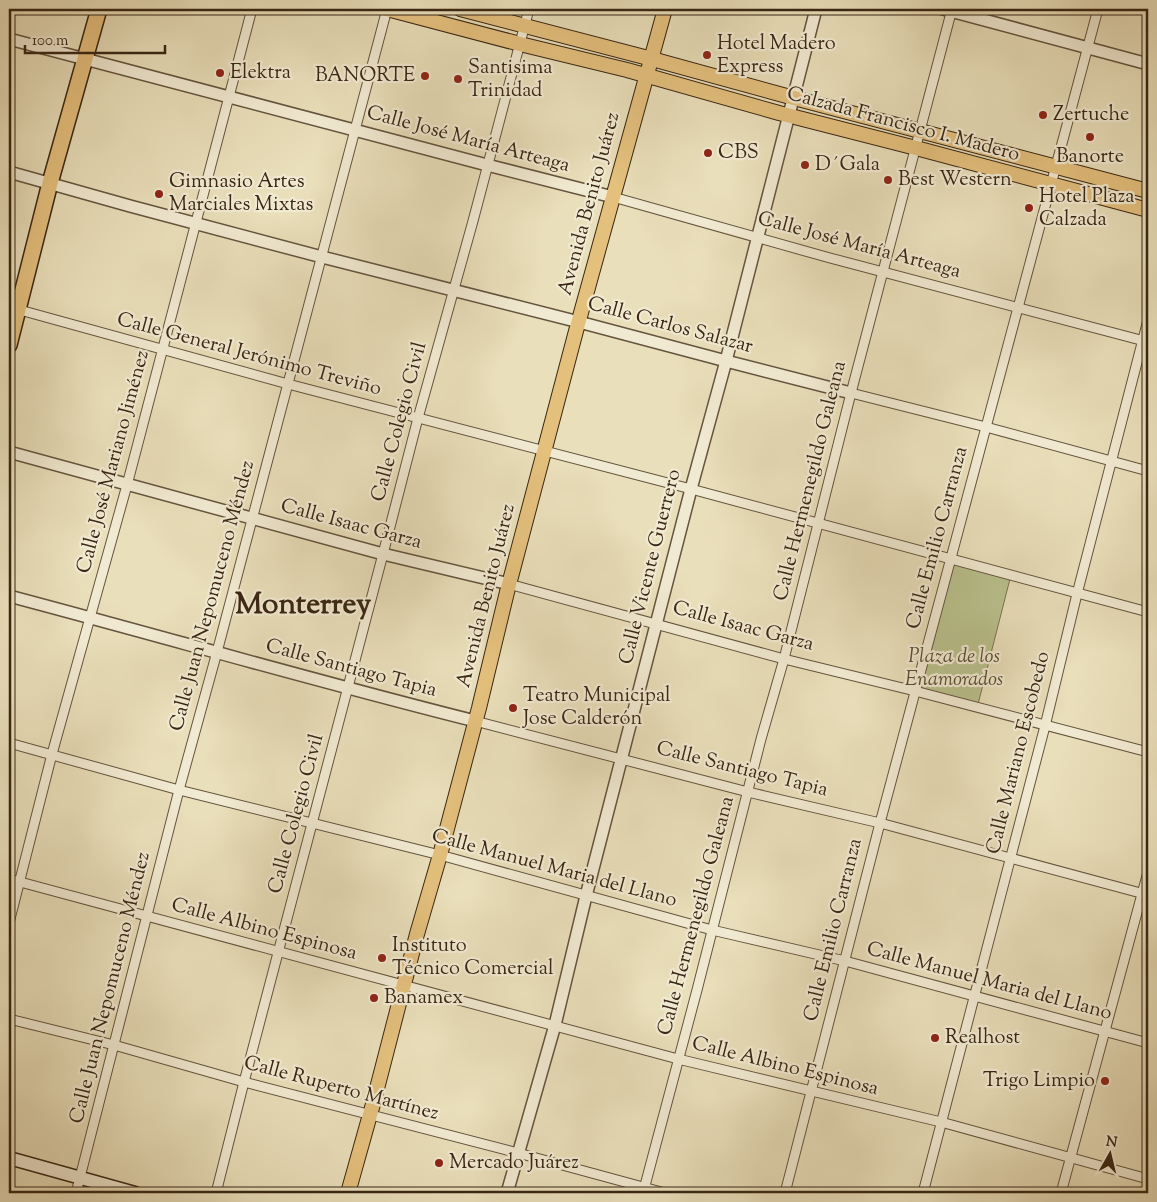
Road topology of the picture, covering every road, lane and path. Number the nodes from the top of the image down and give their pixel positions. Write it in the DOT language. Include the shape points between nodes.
graph roads {
  1 [pos="99,9"];
  2 [pos="252,9"];
  3 [pos="387,9"];
  4 [pos="460,9"];
  5 [pos="529,9"];
  6 [pos="665,9"];
  7 [pos="816,9"];
  8 [pos="949,9"];
  9 [pos="1098,9"];
  10 [pos="524,26"];
  11 [pos="9,39"];
  12 [pos="520,44"];
  13 [pos="1087,48"];
  14 [pos="652,58"];
  15 [pos="85,59"];
  16 [pos="1148,64"];
  17 [pos="647,76"];
  18 [pos="229,96"];
  19 [pos="794,98"];
  20 [pos="789,116"];
  21 [pos="354,130"];
  22 [pos="920,131"];
  23 [pos="916,148"];
  24 [pos="487,165"];
  25 [pos="1056,166"];
  26 [pos="9,172"];
  27 [pos="50,183"];
  28 [pos="1051,184"];
  29 [pos="1148,191"];
  30 [pos="613,197"];
  31 [pos="1148,210"];
  32 [pos="196,223"];
  33 [pos="757,238"];
  34 [pos="322,257"];
  35 [pos="884,272"];
  36 [pos="453,290"];
  37 [pos="1017,307"];
  38 [pos="13,308"];
  39 [pos="1148,320"];
  40 [pos="579,322"];
  41 [pos="1146,341"];
  42 [pos="9,345"];
  43 [pos="162,350"];
  44 [pos="726,361"];
  45 [pos="288,384"];
  46 [pos="851,393"];
  47 [pos="418,418"];
  48 [pos="986,427"];
  49 [pos="545,451"];
  50 [pos="9,452"];
  51 [pos="1112,461"];
  52 [pos="1148,471"];
  53 [pos="127,485"];
  54 [pos="691,489"];
  55 [pos="252,518"];
  56 [pos="818,523"];
  57 [pos="384,554"];
  58 [pos="950,559"];
  59 [pos="510,584"];
  60 [pos="1077,594"];
  61 [pos="9,596"];
  62 [pos="1148,612"];
  63 [pos="90,618"];
  64 [pos="656,624"];
  65 [pos="217,652"];
  66 [pos="784,658"];
  67 [pos="348,689"];
  68 [pos="915,691"];
  69 [pos="475,722"];
  70 [pos="1045,726"];
  71 [pos="9,742"];
  72 [pos="1148,752"];
  73 [pos="52,754"];
  74 [pos="621,759"];
  75 [pos="180,790"];
  76 [pos="748,792"];
  77 [pos="880,823"];
  78 [pos="313,824"];
  79 [pos="440,855"];
  80 [pos="1010,859"];
  81 [pos="1148,872"];
  82 [pos="9,879"];
  83 [pos="20,882"];
  84 [pos="1146,895"];
  85 [pos="586,896"];
  86 [pos="147,916"];
  87 [pos="9,923"];
  88 [pos="712,930"];
  89 [pos="279,952"];
  90 [pos="845,961"];
  91 [pos="404,986"];
  92 [pos="974,995"];
  93 [pos="9,1019"];
  94 [pos="555,1025"];
  95 [pos="1105,1031"];
  96 [pos="1148,1043"];
  97 [pos="114,1045"];
  98 [pos="678,1058"];
  99 [pos="244,1082"];
  100 [pos="810,1092"];
  101 [pos="370,1115"];
  102 [pos="941,1122"];
  103 [pos="518,1153"];
  104 [pos="9,1158"];
  105 [pos="1070,1158"];
  106 [pos="80,1178"];
  107 [pos="1148,1179"];
  108 [pos="644,1191"];
  109 [pos="76,1193"];
  110 [pos="135,1193"];
  111 [pos="216,1193"];
  112 [pos="348,1193"];
  113 [pos="507,1193"];
  114 [pos="665,1193"];
  115 [pos="786,1193"];
  116 [pos="923,1193"];
  117 [pos="1061,1193"];
  1 -- 15 [label="highway"];
  2 -- 18 [label="street, Calle José Mariano Jiménez"];
  3 -- 12 [label="main road, Calzada Francisco I. Madero"];
  3 -- 21 [label="street, Calle Juan Nepomuceno Méndez"];
  4 -- 10 [label="main road, Calzada Francisco I. Madero"];
  5 -- 10 [label="street, Calle Colegio Civil"];
  6 -- 14 [label="main road, Avenida Benito Juárez"];
  7 -- 19 [label="street, Calle Vicente Guerrero"];
  8 -- 13 [label="street"];
  8 -- 22 [label="street, Calle Hermenegildo Galeana"];
  9 -- 13 [label="street, Calle Emilio Carranza"];
  10 -- 12 [label="street, Calle Colegio Civil"];
  10 -- 14 [label="main road, Calzada Francisco I. Madero"];
  11 -- 15 [label="street, Calle José María Arteaga"];
  12 -- 17 [label="main road, Calzada Francisco I. Madero"];
  12 -- 24 [label="street, Calle Colegio Civil"];
  13 -- 16 [label="street"];
  13 -- 25 [label="street, Calle Emilio Carranza"];
  14 -- 17 [label="main road, Avenida Benito Juárez"];
  14 -- 19 [label="main road, Calzada Francisco I. Madero"];
  15 -- 18 [label="street, Calle José María Arteaga"];
  15 -- 27 [label="highway"];
  17 -- 20 [label="main road, Calzada Francisco I. Madero"];
  17 -- 30 [label="main road, Avenida Benito Juárez"];
  18 -- 21 [label="street, Calle José María Arteaga"];
  18 -- 32 [label="street, Calle José Mariano Jiménez"];
  19 -- 20 [label="street, Calle Vicente Guerrero"];
  19 -- 22 [label="main road, Calzada Francisco I. Madero"];
  20 -- 23 [label="main road, Calzada Francisco I. Madero"];
  20 -- 33 [label="street, Calle Vicente Guerrero"];
  21 -- 24 [label="street, Calle José María Arteaga"];
  21 -- 34 [label="street, Calle Juan Nepomuceno Méndez"];
  22 -- 23 [label="street, Calle Hermenegildo Galeana"];
  22 -- 25 [label="main road, Calzada Francisco I. Madero"];
  23 -- 28 [label="main road, Calzada Francisco I. Madero"];
  23 -- 35 [label="street, Calle Hermenegildo Galeana"];
  24 -- 30 [label="street, Calle José María Arteaga"];
  24 -- 36 [label="street, Calle Colegio Civil"];
  25 -- 28 [label="street, Calle Emilio Carranza"];
  25 -- 29 [label="main road, Calzada Francisco I. Madero"];
  26 -- 27 [label="street, Calle Carlos Salazar"];
  27 -- 32 [label="street, Calle Carlos Salazar"];
  27 -- 38 [label="highway"];
  28 -- 31 [label="main road, Calzada Francisco I. Madero"];
  28 -- 37 [label="street, Calle Emilio Carranza"];
  30 -- 33 [label="street, Calle José María Arteaga"];
  30 -- 40 [label="main road, Avenida Benito Juárez"];
  32 -- 34 [label="street, Calle Carlos Salazar"];
  32 -- 43 [label="street, Calle José Mariano Jiménez"];
  33 -- 35 [label="street, Calle José María Arteaga"];
  33 -- 44 [label="street, Calle Vicente Guerrero"];
  34 -- 36 [label="street, Calle Carlos Salazar"];
  34 -- 45 [label="street, Calle Juan Nepomuceno Méndez"];
  35 -- 37 [label="street, Calle José María Arteaga"];
  35 -- 46 [label="street, Calle Hermenegildo Galeana"];
  36 -- 40 [label="street, Calle Carlos Salazar"];
  36 -- 47 [label="street, Calle Colegio Civil"];
  37 -- 41 [label="street, Calle José María Arteaga"];
  37 -- 48 [label="street, Calle Emilio Carranza"];
  38 -- 42 [label="highway"];
  38 -- 43 [label="street, Calle General Jerónimo Treviño"];
  39 -- 41 [label="street, Calle Mariano Escobedo"];
  40 -- 44 [label="street, Calle Carlos Salazar"];
  40 -- 49 [label="main road, Avenida Benito Juárez"];
  41 -- 51 [label="street, Calle Mariano Escobedo"];
  43 -- 45 [label="street, Calle General Jerónimo Treviño"];
  43 -- 53 [label="street, Calle José Mariano Jiménez"];
  44 -- 46 [label="street, Calle Carlos Salazar"];
  44 -- 54 [label="street, Calle Vicente Guerrero"];
  45 -- 47 [label="street, Calle General Jerónimo Treviño"];
  45 -- 55 [label="street, Calle Juan Nepomuceno Méndez"];
  46 -- 48 [label="street, Calle Carlos Salazar"];
  46 -- 56 [label="street, Calle Hermenegildo Galeana"];
  47 -- 49 [label="street, Calle General Jerónimo Treviño"];
  47 -- 57 [label="street, Calle Colegio Civil"];
  48 -- 51 [label="street, Calle Carlos Salazar"];
  48 -- 58 [label="street, Calle Emilio Carranza"];
  49 -- 54 [label="street, Calle General Jerónimo Treviño"];
  49 -- 59 [label="main road, Avenida Benito Juárez"];
  50 -- 53 [label="street, Calle Isaac Garza"];
  51 -- 52 [label="street, Calle Carlos Salazar"];
  51 -- 60 [label="street, Calle Mariano Escobedo"];
  53 -- 55 [label="street, Calle Isaac Garza"];
  53 -- 63 [label="street, Calle José Mariano Jiménez"];
  54 -- 56 [label="street, Calle General Jerónimo Treviño"];
  54 -- 64 [label="street, Calle Vicente Guerrero"];
  55 -- 57 [label="street, Calle Isaac Garza"];
  55 -- 65 [label="street, Calle Juan Nepomuceno Méndez"];
  56 -- 58 [label="street, Calle General Jerónimo Treviño"];
  56 -- 66 [label="street, Calle Hermenegildo Galeana"];
  57 -- 59 [label="street, Calle Isaac Garza"];
  57 -- 67 [label="street, Calle Colegio Civil"];
  58 -- 60 [label="street, Calle General Jerónimo Treviño"];
  58 -- 68 [label="street, Calle Emilio Carranza"];
  59 -- 64 [label="street, Calle Isaac Garza"];
  59 -- 69 [label="main road, Avenida Benito Juárez"];
  60 -- 62 [label="street, Calle General Jerónimo Treviño"];
  60 -- 70 [label="street, Calle Mariano Escobedo"];
  61 -- 63 [label="street, Calle Santiago Tapia"];
  63 -- 65 [label="street, Calle Santiago Tapia"];
  63 -- 73 [label="street, Calle José Mariano Jiménez"];
  64 -- 66 [label="street, Calle Isaac Garza"];
  64 -- 74 [label="street, Calle Vicente Guerrero"];
  65 -- 67 [label="street, Calle Santiago Tapia"];
  65 -- 75 [label="street, Calle Juan Nepomuceno Méndez"];
  66 -- 68 [label="street, Calle Isaac Garza"];
  66 -- 76 [label="street, Calle Hermenegildo Galeana"];
  67 -- 69 [label="street, Calle Santiago Tapia"];
  67 -- 78 [label="street, Calle Colegio Civil"];
  68 -- 70 [label="street, Calle Isaac Garza"];
  68 -- 77 [label="street, Calle Emilio Carranza"];
  69 -- 74 [label="street, Calle Santiago Tapia"];
  69 -- 79 [label="main road, Avenida Benito Juárez"];
  70 -- 72 [label="street, Calle Isaac Garza"];
  70 -- 80 [label="street, Calle Mariano Escobedo"];
  71 -- 73 [label="street, Calle Manuel Maria del Llano"];
  73 -- 75 [label="street, Calle Manuel Maria del Llano"];
  73 -- 83 [label="street, Calle José Mariano Jiménez"];
  74 -- 76 [label="street, Calle Santiago Tapia"];
  74 -- 85 [label="street, Calle Vicente Guerrero"];
  75 -- 78 [label="street, Calle Manuel Maria del Llano"];
  75 -- 86 [label="street, Calle Juan Nepomuceno Méndez"];
  76 -- 77 [label="street, Calle Santiago Tapia"];
  76 -- 88 [label="street, Calle Hermenegildo Galeana"];
  77 -- 80 [label="street, Calle Santiago Tapia"];
  77 -- 90 [label="street, Calle Emilio Carranza"];
  78 -- 79 [label="street, Calle Manuel Maria del Llano"];
  78 -- 89 [label="street, Calle Colegio Civil"];
  79 -- 85 [label="street, Calle Manuel Maria del Llano"];
  79 -- 91 [label="main road, Avenida Benito Juárez"];
  80 -- 84 [label="street, Calle Santiago Tapia"];
  80 -- 92 [label="street, Calle Mariano Escobedo"];
  81 -- 84 [label="street"];
  82 -- 83 [label="street, Calle Albino Espinosa"];
  83 -- 86 [label="street, Calle Albino Espinosa"];
  83 -- 87 [label="street, Calle José Mariano Jiménez"];
  84 -- 95 [label="street"];
  85 -- 88 [label="street, Calle Manuel Maria del Llano"];
  85 -- 94 [label="street, Calle Vicente Guerrero"];
  86 -- 89 [label="street, Calle Albino Espinosa"];
  86 -- 97 [label="street, Calle Juan Nepomuceno Méndez"];
  88 -- 90 [label="street, Calle Manuel Maria del Llano"];
  88 -- 98 [label="street, Calle Hermenegildo Galeana"];
  89 -- 91 [label="street, Calle Albino Espinosa"];
  89 -- 99 [label="street, Calle Colegio Civil"];
  90 -- 92 [label="street, Calle Manuel Maria del Llano"];
  90 -- 100 [label="street, Calle Emilio Carranza"];
  91 -- 94 [label="street, Calle Albino Espinosa"];
  91 -- 101 [label="main road, Avenida Benito Juárez"];
  92 -- 95 [label="street, Calle Manuel Maria del Llano"];
  92 -- 102 [label="street, Calle Mariano Escobedo"];
  93 -- 97 [label="street, Calle Ruperto Martínez"];
  94 -- 98 [label="street, Calle Albino Espinosa"];
  94 -- 103 [label="street, Calle Vicente Guerrero"];
  95 -- 96 [label="street, Calle Manuel Maria del Llano"];
  95 -- 105 [label="street"];
  97 -- 99 [label="street, Calle Ruperto Martínez"];
  97 -- 106 [label="street, Calle Juan Nepomuceno Méndez"];
  98 -- 100 [label="street, Calle Albino Espinosa"];
  98 -- 108 [label="street, Calle Hermenegildo Galeana"];
  99 -- 101 [label="street, Calle Ruperto Martínez"];
  99 -- 111 [label="street, Calle Colegio Civil"];
  100 -- 102 [label="street, Calle Albino Espinosa"];
  100 -- 115 [label="street, Calle Emilio Carranza"];
  101 -- 103 [label="street, Calle Ruperto Martínez"];
  101 -- 112 [label="main road, Avenida Benito Juárez"];
  102 -- 105 [label="street, Calle Albino Espinosa"];
  102 -- 116 [label="street, Calle Mariano Escobedo"];
  103 -- 108 [label="street, Calle Ruperto Martínez"];
  103 -- 113 [label="street, Calle Vicente Guerrero"];
  104 -- 106 [label="main road"];
  105 -- 107 [label="street, Calle Albino Espinosa"];
  105 -- 117 [label="street"];
  106 -- 109 [label="street, Calle Juan Nepomuceno Méndez"];
  106 -- 110 [label="main road"];
  108 -- 114 [label="street, Calle Ruperto Martínez"];
}
